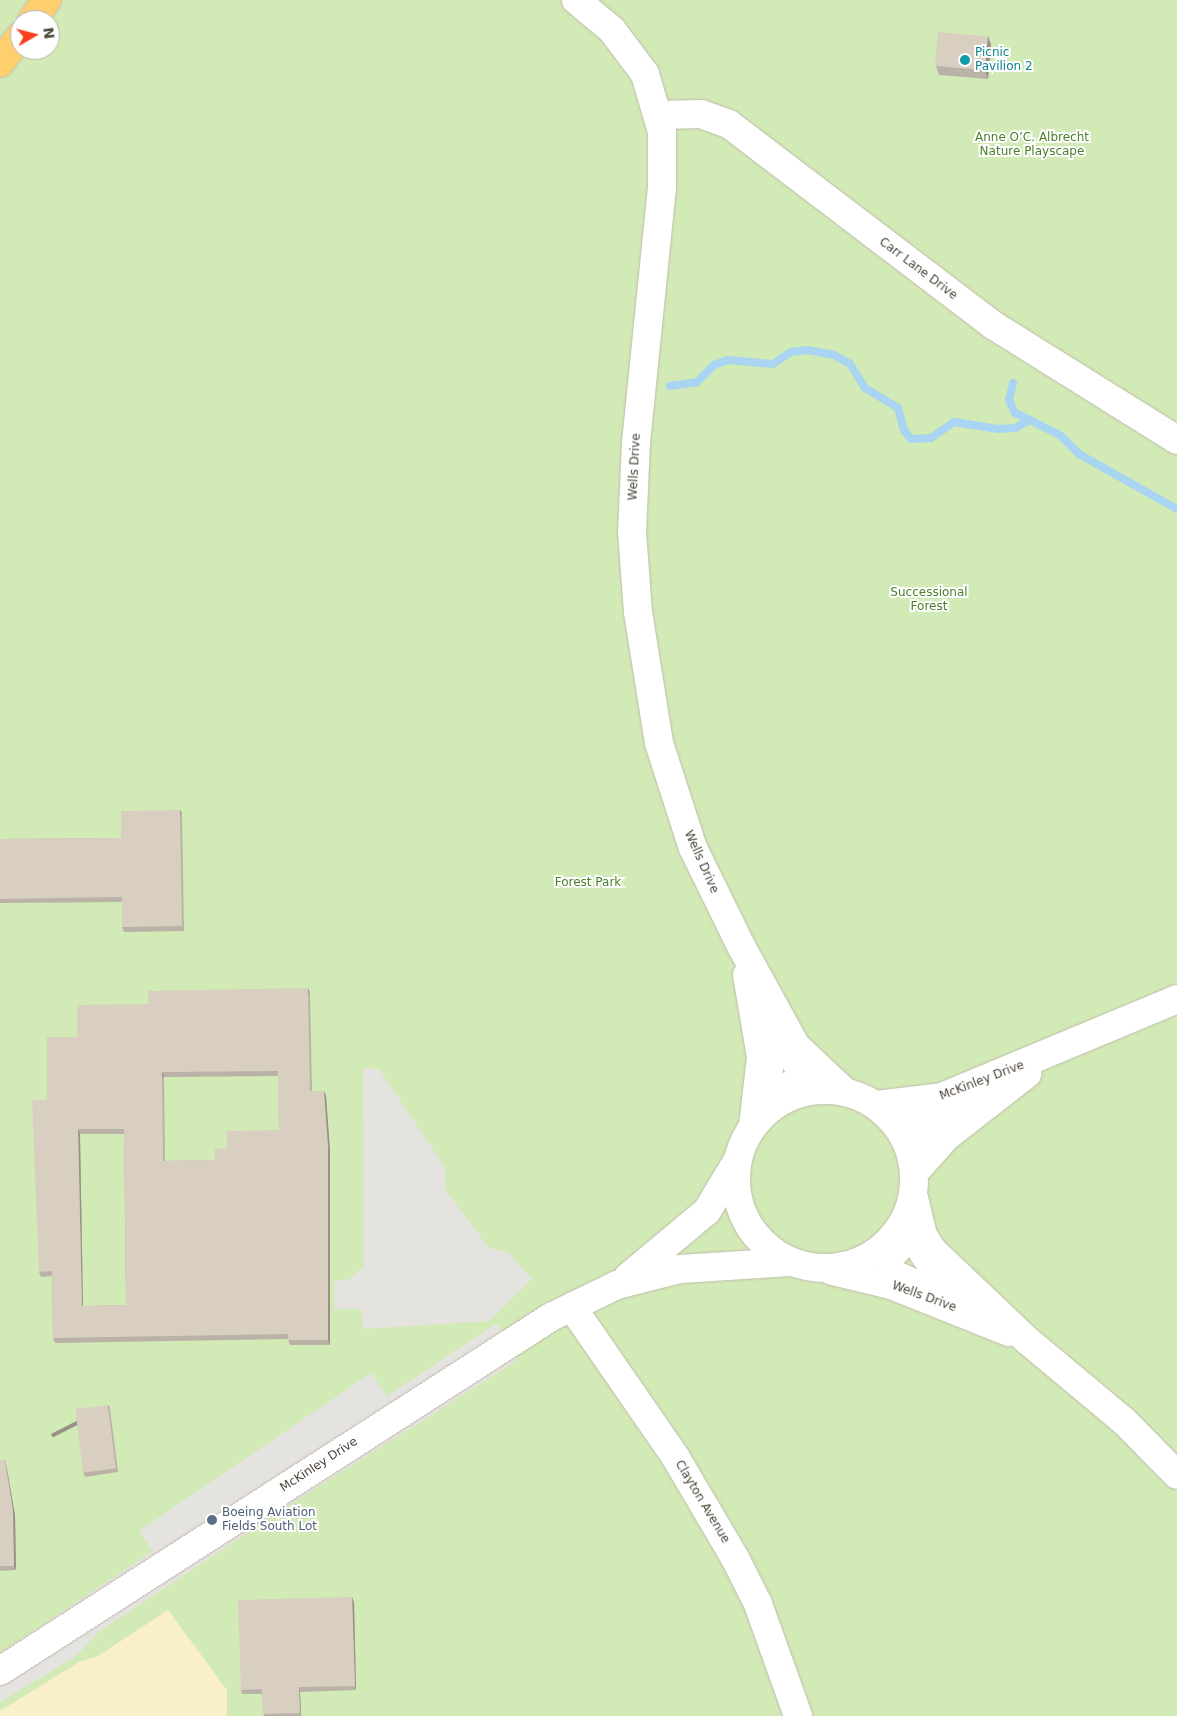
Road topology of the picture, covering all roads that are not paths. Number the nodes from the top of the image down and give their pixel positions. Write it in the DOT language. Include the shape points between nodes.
graph roads {
  1 [pos="576,0"];
  2 [pos="10,50"];
  3 [pos="0,63"];
  4 [pos="659,115"];
  5 [pos="1177,440"];
  6 [pos="741,946"];
  7 [pos="1177,999"];
  8 [pos="1056,1051"];
  9 [pos="846,1092"];
  10 [pos="876,1105"];
  11 [pos="753,1126"];
  12 [pos="738,1159"];
  13 [pos="914,1183"];
  14 [pos="803,1265"];
  15 [pos="617,1285"];
  16 [pos="572,1307"];
  17 [pos="1028,1341"];
  18 [pos="1177,1475"];
  19 [pos="0,1671"];
  20 [pos="798,1716"];
  1 -- 4 [label="street, Wells Drive" via="629,50 645,74"];
  2 -- 3 [label="highway"];
  4 -- 5 [label="street, Carr Lane Drive" via="701,114 729,124 993,325"];
  4 -- 6 [label="street, Wells Drive" via="662,187 633,486 638,612 649,692 673,796"];
  6 -- 9 [label="street, Wells Drive" via="796,1046"];
  6 -- 11 [label="street, Wells Drive" via="760,1038"];
  7 -- 8 [label="street, McKinley Drive"];
  8 -- 10 [label="street, McKinley Drive" via="942,1097"];
  8 -- 13 [label="street, McKinley Drive" via="946,1136"];
  9 -- 10 [label="street"];
  9 -- 11 [label="street" via="823,1089 792,1096"];
  10 -- 13 [label="street" via="896,1123 909,1146"];
  11 -- 12 [label="street"];
  12 -- 14 [label="street" via="737,1189 745,1217 761,1241"];
  12 -- 15 [label="street, McKinley Drive" via="702,1216"];
  13 -- 14 [label="street" via="902,1225 880,1250 850,1265"];
  13 -- 17 [label="street, Wells Drive" via="923,1235 932,1250"];
  14 -- 15 [label="street, McKinley Drive" via="707,1265"];
  14 -- 17 [label="street, Wells Drive" via="892,1285"];
  15 -- 16 [label="street, McKinley Drive"];
  16 -- 19 [label="street, McKinley Drive" via="472,1365"];
  16 -- 20 [label="street, Clayton Avenue" via="676,1458 735,1558 758,1604"];
  17 -- 18 [label="street, Wells Drive" via="1125,1422"];
}
